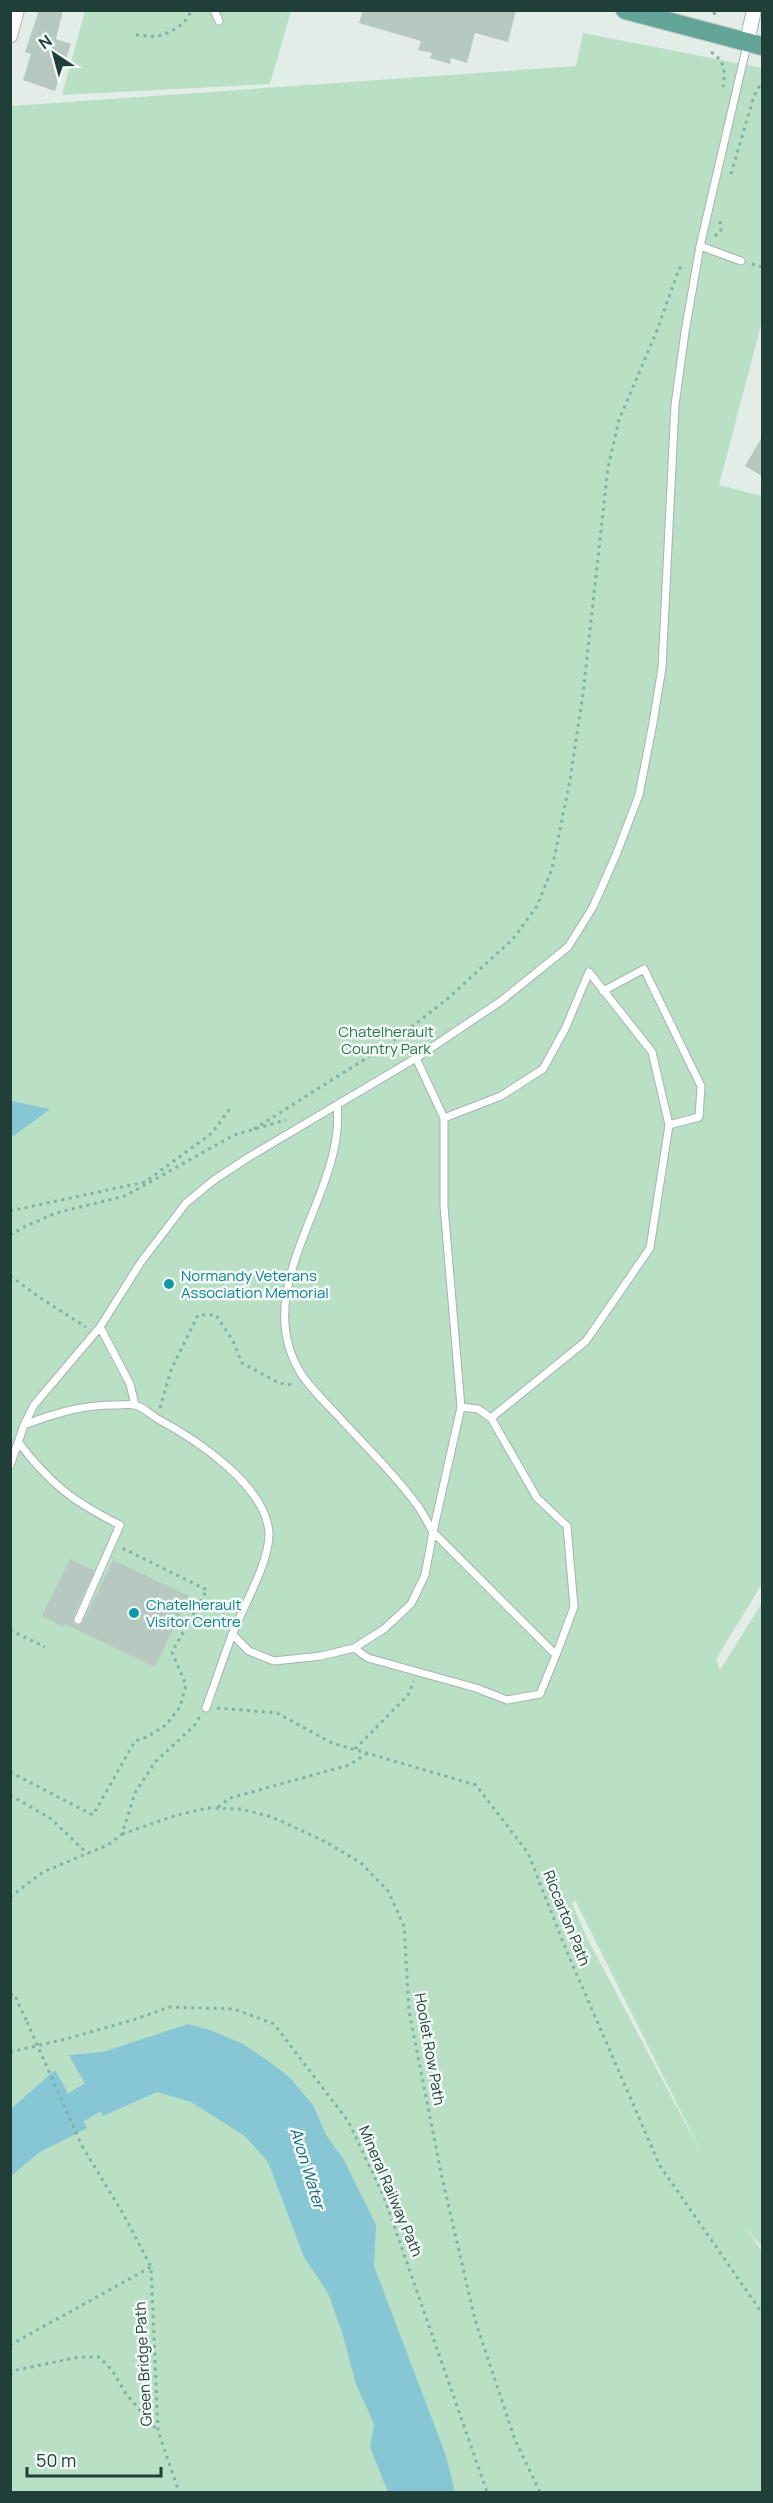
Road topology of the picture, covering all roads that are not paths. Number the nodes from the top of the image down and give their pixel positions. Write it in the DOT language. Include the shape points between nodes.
graph roads {
  1 [pos="17,10"];
  2 [pos="214,10"];
  3 [pos="625,10"];
  4 [pos="754,10"];
  5 [pos="219,21"];
  6 [pos="10,36"];
  7 [pos="755,44"];
  8 [pos="700,246"];
  9 [pos="741,261"];
  10 [pos="603,990"];
  11 [pos="416,1058"];
  12 [pos="337,1105"];
  13 [pos="444,1118"];
  14 [pos="669,1125"];
  15 [pos="100,1327"];
  16 [pos="135,1405"];
  17 [pos="461,1407"];
  18 [pos="491,1418"];
  19 [pos="24,1425"];
  20 [pos="19,1443"];
  21 [pos="10,1466"];
  22 [pos="433,1532"];
  23 [pos="78,1620"];
  24 [pos="232,1634"];
  25 [pos="354,1648"];
  26 [pos="556,1655"];
  27 [pos="206,1708"];
  1 -- 6 [label="street"];
  2 -- 5 [label="lane"];
  3 -- 7 [label="main road"];
  4 -- 7 [label="street"];
  7 -- 8 [label="lane"];
  8 -- 9 [label="lane"];
  8 -- 11 [label="lane" via="675,405 662,668 639,795 594,907 568,947 501,1001"];
  10 -- 13 [label="lane" via="589,972 543,1069 501,1096"];
  10 -- 14 [label="lane" via="652,1052"];
  10 -- 14 [label="lane" via="644,969 655,991 701,1086 699,1117"];
  11 -- 12 [label="lane"];
  11 -- 13 [label="lane"];
  12 -- 15 [label="lane" via="249,1157 186,1203 141,1262"];
  12 -- 22 [label="lane" via="335,1150 293,1263 285,1312 289,1345 313,1389 415,1501"];
  13 -- 17 [label="lane" via="444,1206"];
  14 -- 18 [label="lane" via="650,1248 586,1341"];
  15 -- 16 [label="lane" via="130,1384"];
  15 -- 19 [label="lane" via="34,1405"];
  16 -- 19 [label="lane" via="63,1410"];
  16 -- 24 [label="lane" via="213,1453 253,1494 263,1512 269,1531 266,1553"];
  17 -- 18 [label="lane" via="478,1409"];
  17 -- 22 [label="lane"];
  18 -- 26 [label="lane" via="537,1498 567,1526 574,1607"];
  19 -- 20 [label="lane"];
  20 -- 21 [label="lane"];
  20 -- 23 [label="lane" via="42,1473 75,1500 120,1525"];
  22 -- 25 [label="lane" via="425,1575 411,1604 384,1629"];
  22 -- 26 [label="lane"];
  24 -- 25 [label="lane" via="249,1651 274,1661"];
  24 -- 27 [label="lane"];
  25 -- 26 [label="lane" via="368,1658 507,1700 540,1694"];
}
